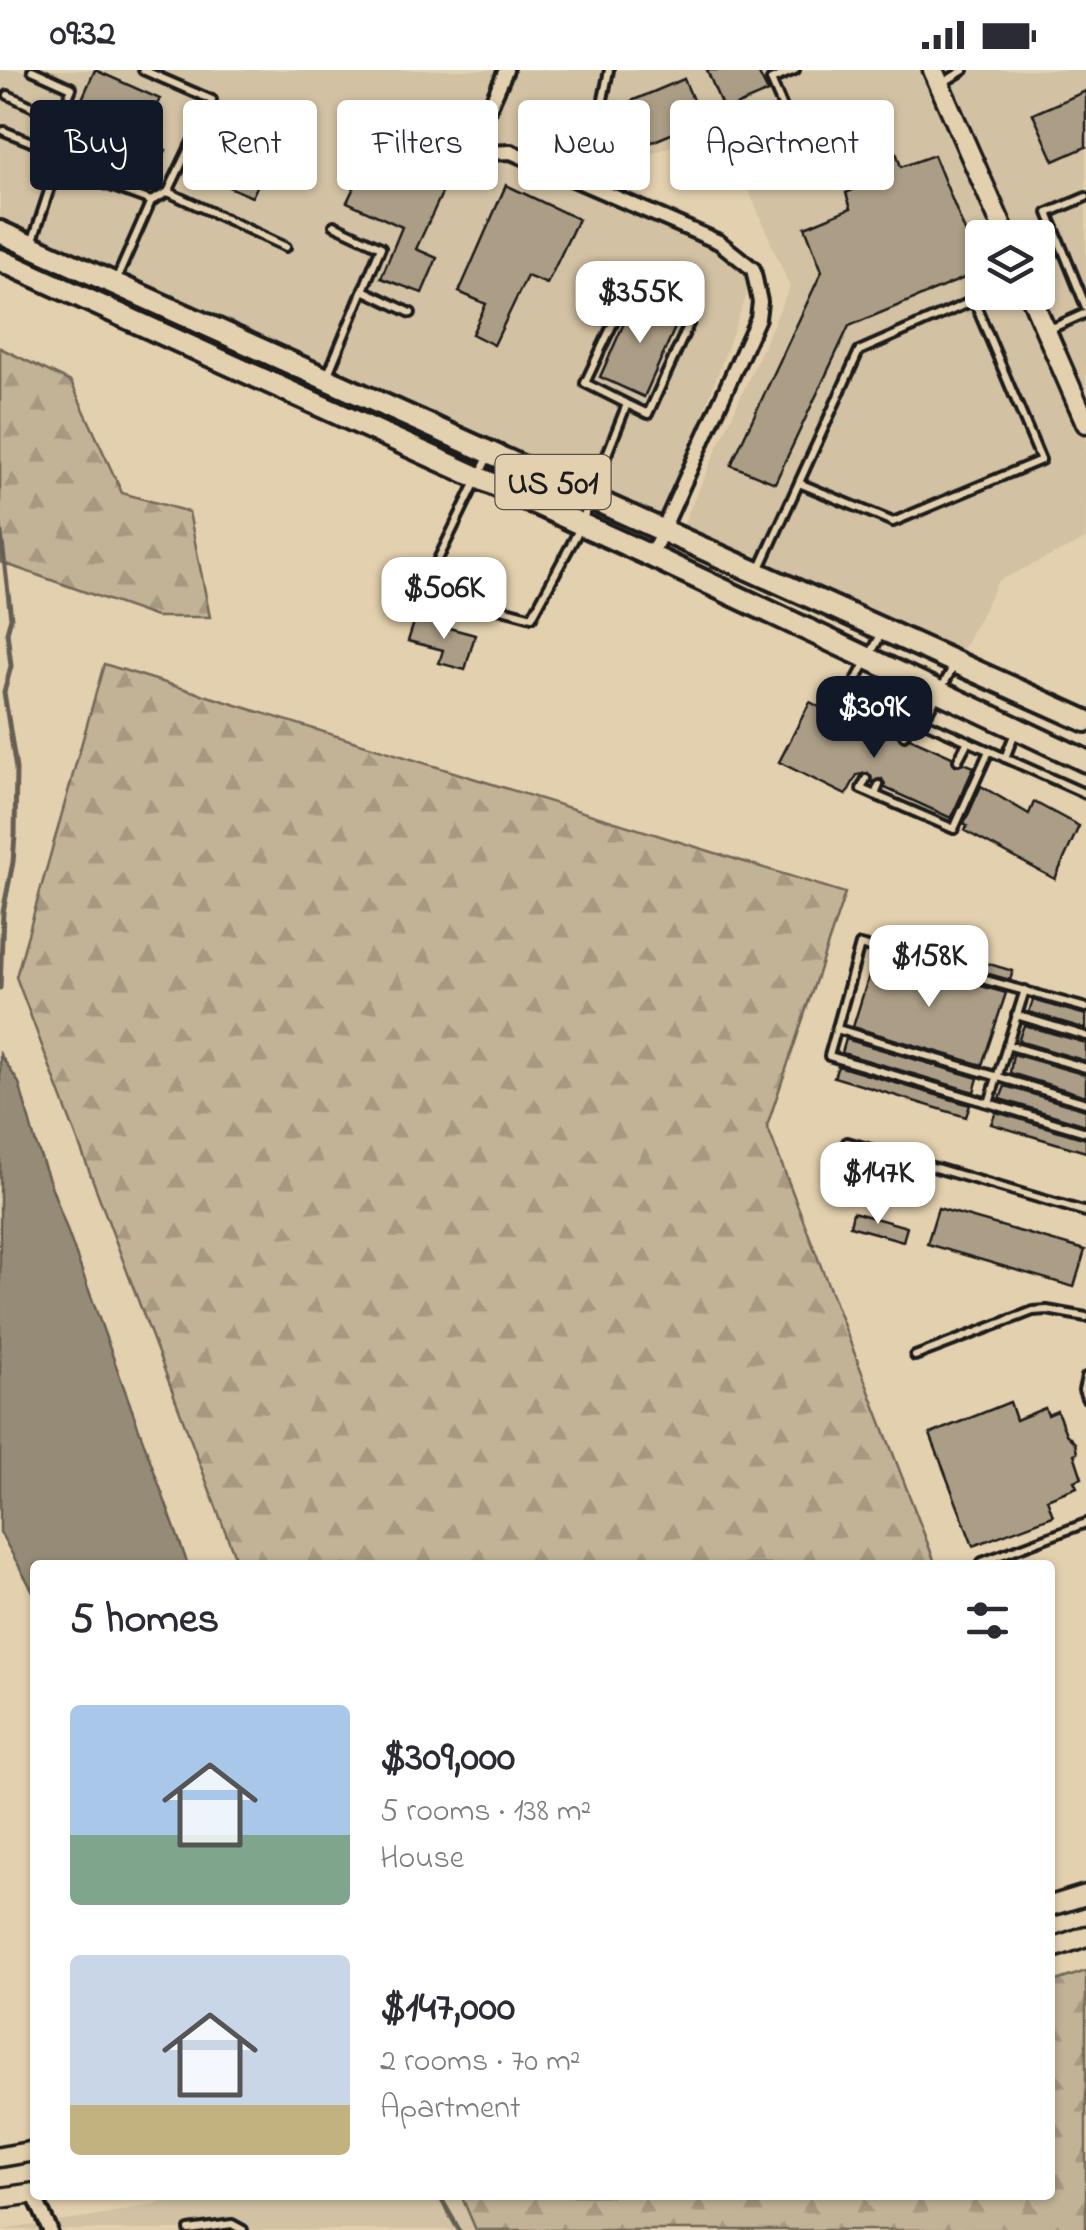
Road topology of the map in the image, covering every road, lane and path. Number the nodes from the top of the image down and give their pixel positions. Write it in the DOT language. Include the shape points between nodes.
graph roads {
  1 [pos="32,70"];
  2 [pos="142,70"];
  3 [pos="506,70"];
  4 [pos="609,70"];
  5 [pos="795,70"];
  6 [pos="964,70"];
  7 [pos="937,77"];
  8 [pos="8,95"];
  9 [pos="67,100"];
  10 [pos="603,100"];
  11 [pos="780,100"];
  12 [pos="30,105"];
  13 [pos="4,130"];
  14 [pos="30,141"];
  15 [pos="518,155"];
  16 [pos="50,190"];
  17 [pos="121,190"];
  18 [pos="599,190"];
  19 [pos="168,192"];
  20 [pos="1086,197"];
  21 [pos="151,201"];
  22 [pos="999,220"];
  23 [pos="1051,220"];
  24 [pos="334,225"];
  25 [pos="1055,231"];
  26 [pos="0,232"];
  27 [pos="31,246"];
  28 [pos="286,247"];
  29 [pos="0,260"];
  30 [pos="114,284"];
  31 [pos="363,290"];
  32 [pos="965,305"];
  33 [pos="978,310"];
  34 [pos="1038,310"];
  35 [pos="1086,310"];
  36 [pos="411,313"];
  37 [pos="1047,331"];
  38 [pos="326,380"];
  39 [pos="627,404"];
  40 [pos="1086,424"];
  41 [pos="490,454"];
  42 [pos="476,478"];
  43 [pos="798,483"];
  44 [pos="590,499"];
  45 [pos="581,526"];
  46 [pos="662,531"];
  47 [pos="651,556"];
  48 [pos="757,573"];
  49 [pos="884,630"];
  50 [pos="867,658"];
  51 [pos="956,662"];
  52 [pos="940,693"];
  53 [pos="896,709"];
  54 [pos="913,716"];
  55 [pos="1086,720"];
  56 [pos="922,721"];
  57 [pos="888,728"];
  58 [pos="1016,728"];
  59 [pos="904,735"];
  60 [pos="968,741"];
  61 [pos="990,751"];
  62 [pos="1005,758"];
  63 [pos="958,760"];
  64 [pos="1086,761"];
  65 [pos="866,779"];
  66 [pos="879,785"];
  67 [pos="1086,794"];
  68 [pos="875,795"];
  69 [pos="1024,990"];
  70 [pos="1086,1008"];
  71 [pos="1016,1016"];
  72 [pos="836,1028"];
  73 [pos="1086,1036"];
  74 [pos="1007,1045"];
  75 [pos="1086,1068"];
  76 [pos="997,1076"];
  77 [pos="989,1103"];
  78 [pos="1086,1103"];
  79 [pos="1086,1132"];
  80 [pos="847,1142"];
  81 [pos="1086,1212"];
  82 [pos="1086,1317"];
  83 [pos="914,1356"];
  84 [pos="1086,1377"];
  85 [pos="1086,1398"];
  86 [pos="1086,1524"];
  87 [pos="987,1560"];
  88 [pos="1086,1895"];
  89 [pos="1055,1904"];
  90 [pos="1086,1936"];
  91 [pos="1055,1946"];
  92 [pos="30,2152"];
  93 [pos="0,2156"];
  94 [pos="30,2194"];
  95 [pos="0,2198"];
  96 [pos="37,2200"];
  97 [pos="50,2230"];
  98 [pos="189,2230"];
  99 [pos="242,2230"];
  1 -- 9 [label="lane" via="72,88"];
  2 -- 19 [label="lane" via="212,100"];
  3 -- 15 [label="street" via="476,138 485,154"];
  4 -- 10 [label="lane"];
  5 -- 11 [label="lane" via="771,80"];
  6 -- 7 [label="lane"];
  7 -- 22 [label="main road"];
  8 -- 12 [label="lane"];
  13 -- 14 [label="lane"];
  16 -- 27 [label="lane"];
  17 -- 21 [label="lane"];
  18 -- 46 [label="street" via="730,249 753,270 760,302"];
  19 -- 21 [label="lane"];
  19 -- 28 [label="lane"];
  20 -- 23 [label="lane" via="1048,213"];
  21 -- 30 [label="lane"];
  24 -- 31 [label="lane" via="381,247"];
  25 -- 35 [label="lane"];
  26 -- 27 [label="main road, US 501"];
  27 -- 30 [label="main road, US 501"];
  29 -- 42 [label="main road, US 501"];
  30 -- 38 [label="main road, US 501"];
  31 -- 36 [label="lane"];
  31 -- 38 [label="lane"];
  32 -- 43 [label="lane" via="859,351"];
  33 -- 43 [label="lane" via="1041,460 892,522"];
  34 -- 37 [label="main road"];
  35 -- 37 [label="lane"];
  37 -- 40 [label="main road"];
  38 -- 41 [label="main road, US 501"];
  39 -- 39 [label="lane" via="586,383 633,281 694,313 648,414"];
  39 -- 44 [label="lane"];
  41 -- 42 [label="lane"];
  41 -- 44 [label="main road, US 501"];
  42 -- 45 [label="main road, US 501"];
  42 -- 45 [label="lane" via="424,588 532,617"];
  43 -- 48 [label="lane"];
  44 -- 45 [label="lane"];
  44 -- 46 [label="main road, US 501"];
  45 -- 47 [label="main road, US 501"];
  46 -- 47 [label="street"];
  46 -- 48 [label="main road, US 501"];
  47 -- 50 [label="main road, US 501"];
  48 -- 49 [label="main road, US 501"];
  49 -- 50 [label="lane"];
  49 -- 51 [label="main road, US 501"];
  50 -- 52 [label="main road, US 501"];
  50 -- 53 [label="lane" via="853,686"];
  51 -- 52 [label="lane"];
  51 -- 55 [label="main road, US 501"];
  52 -- 56 [label="lane"];
  52 -- 58 [label="main road, US 501"];
  53 -- 54 [label="lane"];
  53 -- 57 [label="lane"];
  54 -- 56 [label="lane"];
  54 -- 59 [label="lane"];
  56 -- 60 [label="lane"];
  58 -- 62 [label="lane"];
  58 -- 64 [label="main road, US 501"];
  60 -- 61 [label="lane"];
  60 -- 63 [label="lane"];
  61 -- 62 [label="lane"];
  61 -- 68 [label="lane" via="954,830 931,814"];
  62 -- 67 [label="lane"];
  65 -- 68 [label="lane" via="862,789"];
  66 -- 68 [label="lane"];
  69 -- 70 [label="lane"];
  69 -- 71 [label="lane"];
  69 -- 72 [label="lane" via="860,945"];
  71 -- 73 [label="lane"];
  71 -- 74 [label="lane"];
  72 -- 76 [label="lane"];
  72 -- 77 [label="lane" via="829,1056"];
  74 -- 75 [label="lane"];
  74 -- 76 [label="lane"];
  76 -- 77 [label="lane"];
  76 -- 78 [label="lane"];
  77 -- 79 [label="lane"];
  80 -- 81 [label="lane"];
  82 -- 83 [label="lane" via="1033,1310"];
  84 -- 85 [label="lane"];
  86 -- 87 [label="lane"];
  88 -- 89 [label="main road"];
  90 -- 91 [label="main road"];
  92 -- 93 [label="main road"];
  94 -- 95 [label="main road"];
  96 -- 97 [label="street"];
  98 -- 99 [label="lane" via="232,2224"];
}
